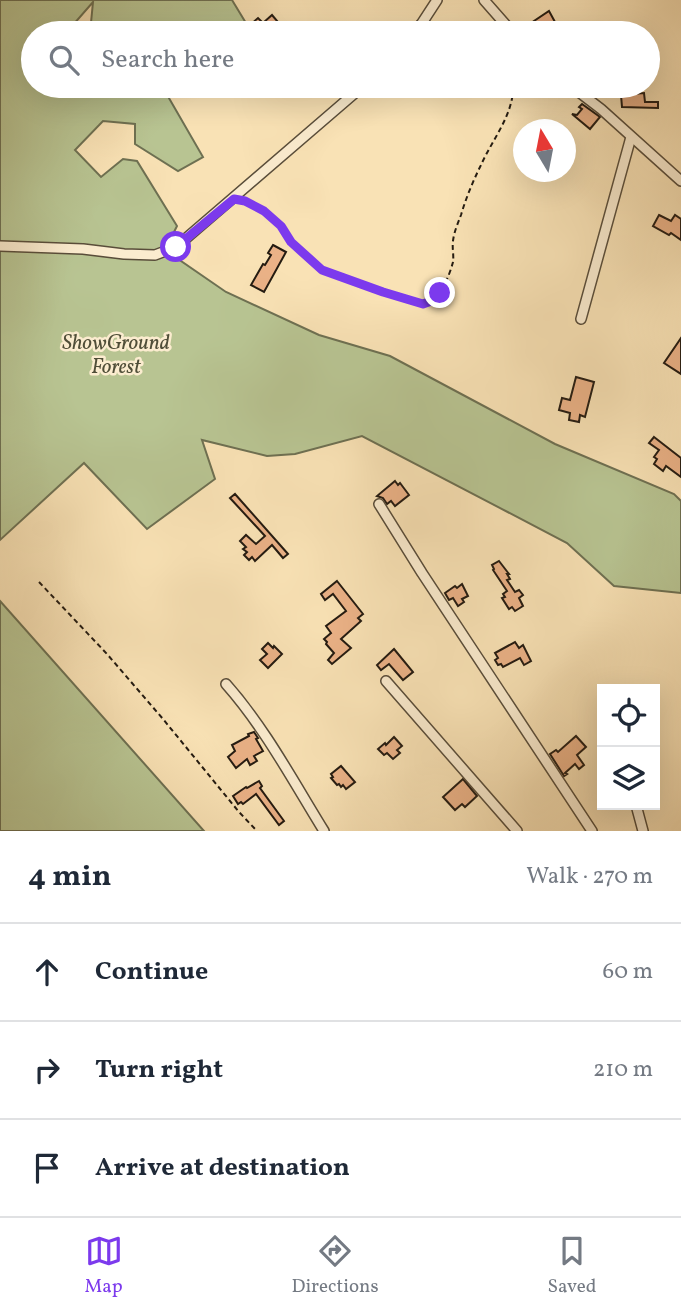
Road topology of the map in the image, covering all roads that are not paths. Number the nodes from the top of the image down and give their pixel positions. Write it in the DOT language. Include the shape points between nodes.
graph roads {
  1 [pos="437,0"];
  2 [pos="484,0"];
  3 [pos="423,21"];
  4 [pos="502,21"];
  5 [pos="349,98"];
  6 [pos="585,98"];
  7 [pos="631,137"];
  8 [pos="681,181"];
  9 [pos="0,246"];
  10 [pos="581,319"];
  11 [pos="379,504"];
  12 [pos="386,681"];
  13 [pos="226,684"];
  14 [pos="637,810"];
  15 [pos="324,831"];
  16 [pos="517,831"];
  17 [pos="592,831"];
  18 [pos="643,831"];
  1 -- 3 [label="street"];
  2 -- 4 [label="street"];
  5 -- 9 [label="street" via="176,247 155,255"];
  6 -- 7 [label="street"];
  7 -- 8 [label="street"];
  7 -- 10 [label="street"];
  11 -- 17 [label="street"];
  12 -- 16 [label="street"];
  13 -- 15 [label="street" via="259,727"];
  14 -- 18 [label="street"];
}
